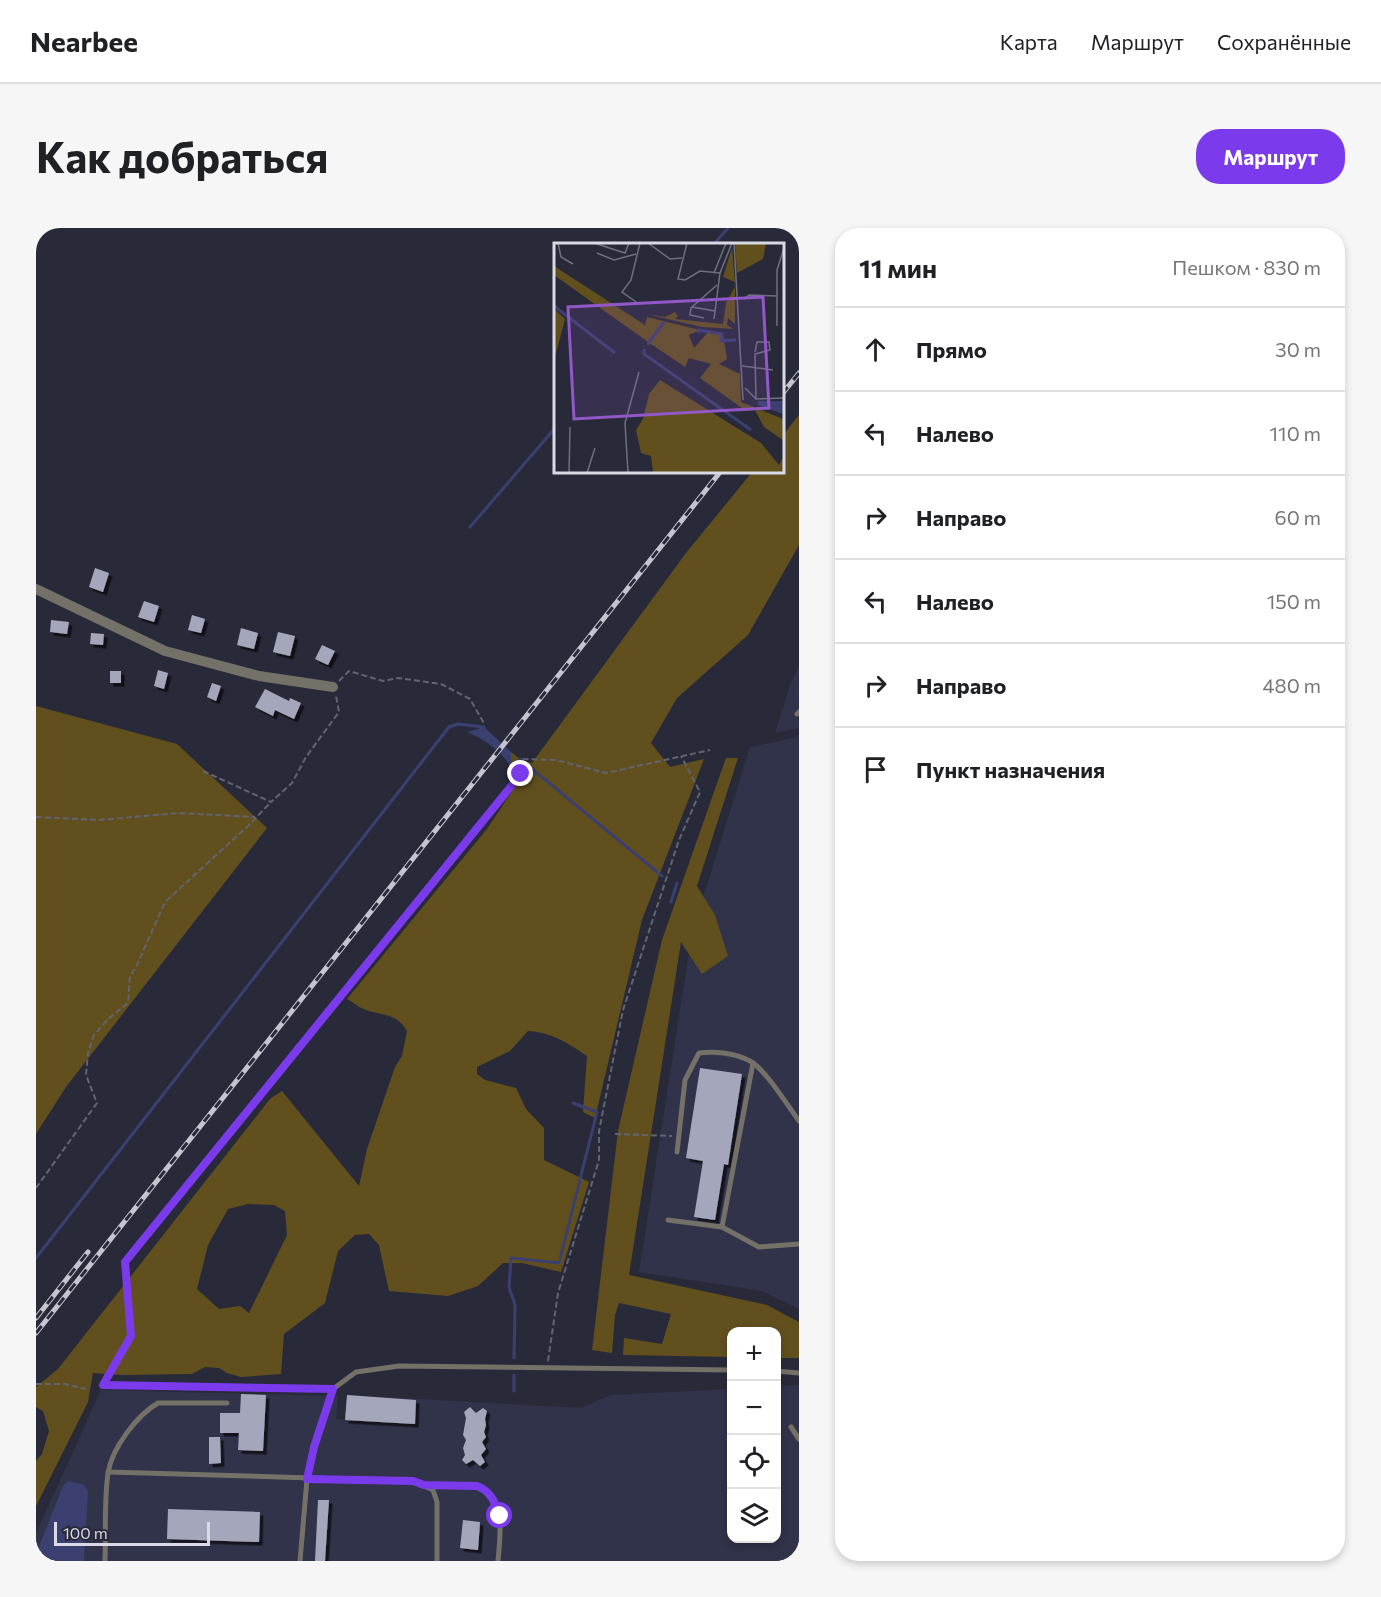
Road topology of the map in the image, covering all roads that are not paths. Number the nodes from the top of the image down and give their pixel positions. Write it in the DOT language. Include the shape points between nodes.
graph roads {
  1 [pos="36,589"];
  2 [pos="333,687"];
  3 [pos="753,1063"];
  4 [pos="799,1121"];
  5 [pos="677,1152"];
  6 [pos="668,1220"];
  7 [pos="722,1227"];
  8 [pos="799,1244"];
  9 [pos="727,1370"];
  10 [pos="781,1371"];
  11 [pos="799,1373"];
  12 [pos="103,1385"];
  13 [pos="333,1389"];
  14 [pos="227,1403"];
  15 [pos="791,1427"];
  16 [pos="799,1439"];
  17 [pos="108,1472"];
  18 [pos="307,1479"];
  19 [pos="424,1485"];
  20 [pos="105,1561"];
  21 [pos="300,1561"];
  22 [pos="437,1561"];
  23 [pos="498,1561"];
  1 -- 2 [label="street" via="165,651 260,676"];
  3 -- 4 [label="lane"];
  3 -- 5 [label="lane" via="716,1051 699,1053 685,1080"];
  3 -- 7 [label="lane"];
  6 -- 7 [label="lane"];
  7 -- 8 [label="lane" via="759,1247"];
  9 -- 13 [label="lane" via="399,1366 356,1372"];
  10 -- 11 [label="lane"];
  12 -- 13 [label="lane"];
  13 -- 18 [label="lane"];
  14 -- 17 [label="lane" via="158,1403 149,1408 130,1426"];
  15 -- 16 [label="lane"];
  17 -- 18 [label="lane"];
  17 -- 20 [label="lane"];
  18 -- 19 [label="lane" via="413,1481"];
  18 -- 21 [label="lane"];
  19 -- 22 [label="lane" via="433,1490 437,1502"];
  19 -- 23 [label="lane" via="485,1489 500,1516"];
}
